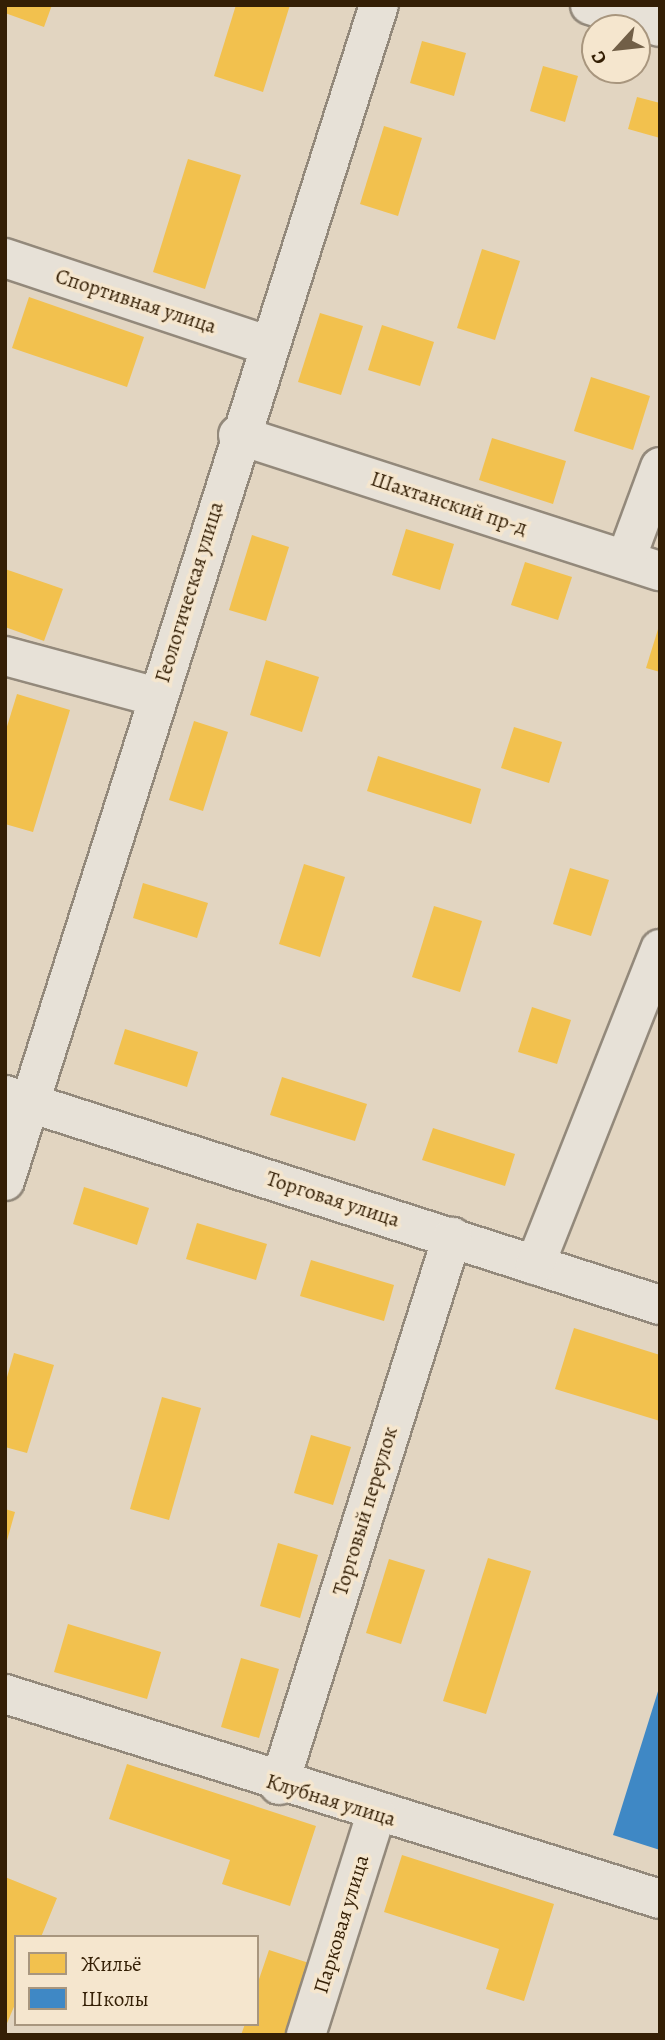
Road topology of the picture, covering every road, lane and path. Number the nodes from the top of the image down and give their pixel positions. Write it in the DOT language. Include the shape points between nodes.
graph roads {
  1 [pos="379,5"];
  2 [pos="590,5"];
  3 [pos="660,27"];
  4 [pos="5,258"];
  5 [pos="267,345"];
  6 [pos="238,435"];
  7 [pos="660,467"];
  8 [pos="643,565"];
  9 [pos="5,656"];
  10 [pos="157,697"];
  11 [pos="660,949"];
  12 [pos="18,1099"];
  13 [pos="5,1181"];
  14 [pos="452,1237"];
  15 [pos="535,1265"];
  16 [pos="660,1305"];
  17 [pos="5,1694"];
  18 [pos="279,1785"];
  19 [pos="376,1814"];
  20 [pos="660,1899"];
  21 [pos="306,2035"];
  1 -- 5 [label="street, Геологическая улица"];
  2 -- 3 [label="street"];
  4 -- 5 [label="street, Спортивная улица"];
  5 -- 6 [label="street, Геологическая улица"];
  6 -- 8 [label="street, Шахтанский пр-д"];
  6 -- 10 [label="street, Геологическая улица"];
  7 -- 8 [label="street"];
  9 -- 10 [label="street"];
  10 -- 12 [label="street, Геологическая улица"];
  11 -- 15 [label="street"];
  12 -- 13 [label="street, Геологическая улица"];
  12 -- 14 [label="street, Торговая улица"];
  14 -- 15 [label="street, Торговая улица"];
  14 -- 18 [label="street, Торговый переулок"];
  15 -- 16 [label="street, Торговая улица"];
  17 -- 18 [label="street, Клубная улица"];
  18 -- 19 [label="street, Клубная улица"];
  19 -- 20 [label="street, Клубная улица"];
  19 -- 21 [label="street, Парковая улица"];
}
